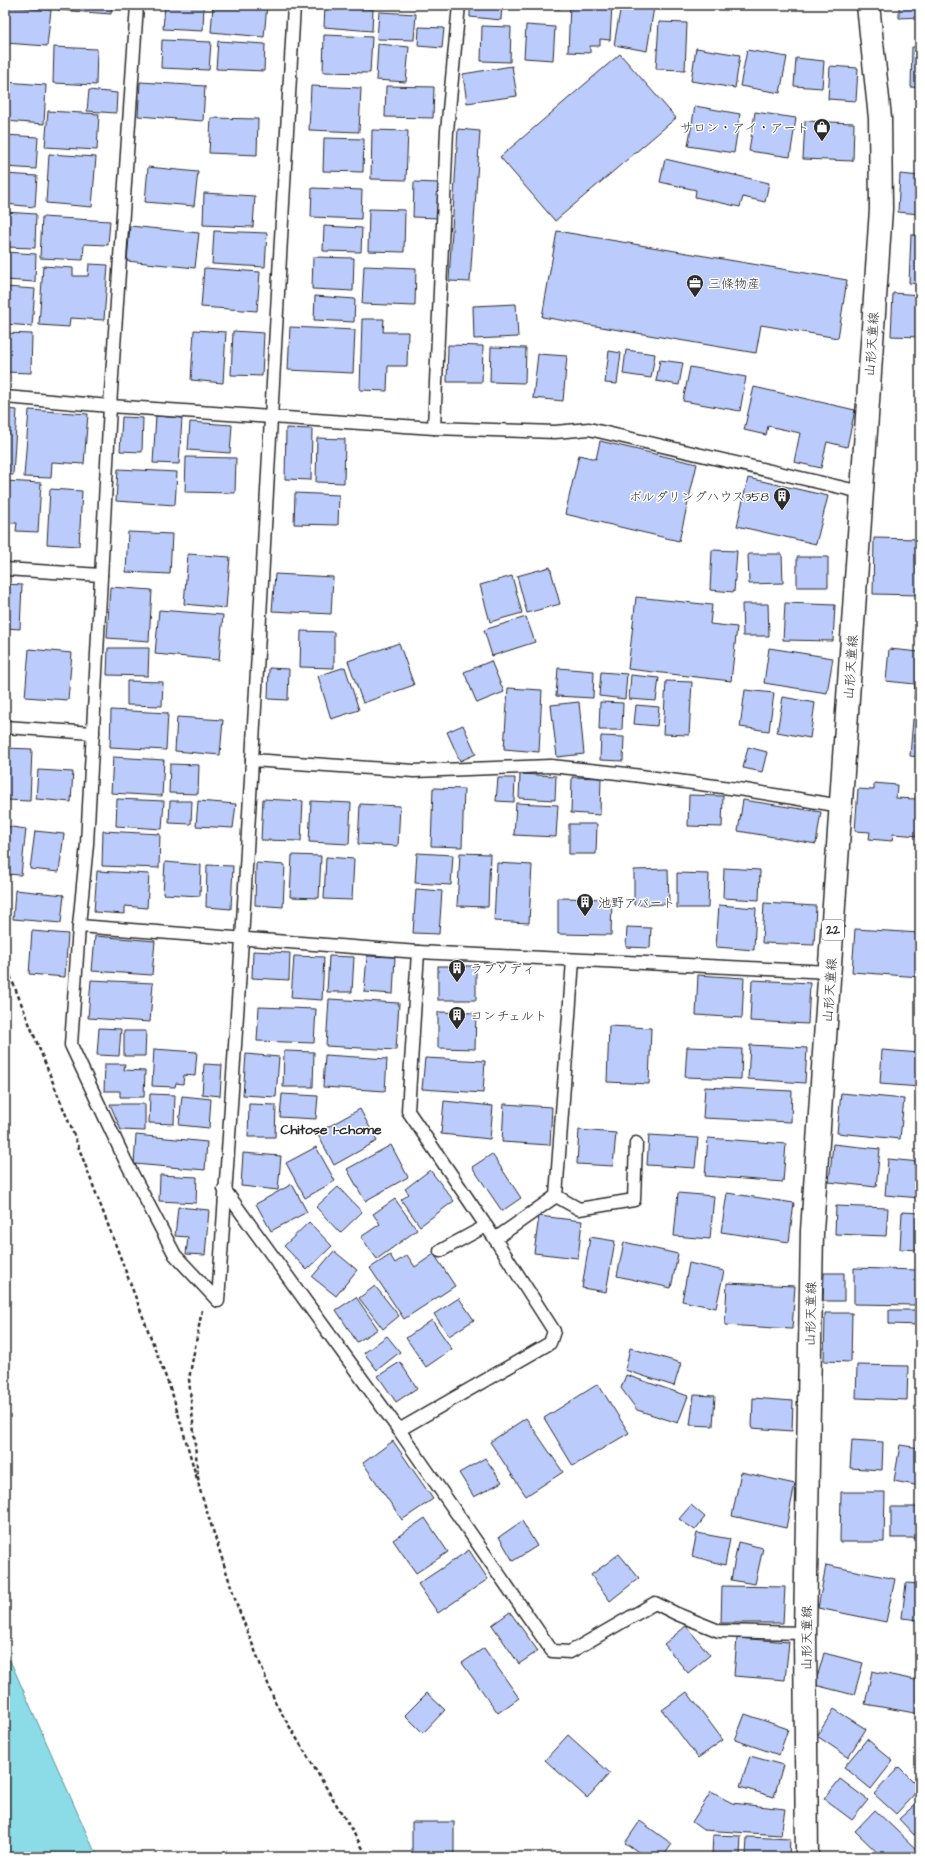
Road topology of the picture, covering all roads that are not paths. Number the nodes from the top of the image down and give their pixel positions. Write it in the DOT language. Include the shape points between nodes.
graph roads {
  1 [pos="137,5"];
  2 [pos="294,5"];
  3 [pos="458,5"];
  4 [pos="868,5"];
  5 [pos="5,397"];
  6 [pos="110,406"];
  7 [pos="270,418"];
  8 [pos="434,428"];
  9 [pos="861,492"];
  10 [pos="5,569"];
  11 [pos="101,576"];
  12 [pos="5,728"];
  13 [pos="93,733"];
  14 [pos="252,760"];
  15 [pos="841,806"];
  16 [pos="79,926"];
  17 [pos="242,940"];
  18 [pos="418,952"];
  19 [pos="573,960"];
  20 [pos="830,972"];
  21 [pos="636,1143"];
  22 [pos="224,1189"];
  23 [pos="556,1196"];
  24 [pos="486,1226"];
  25 [pos="495,1239"];
  26 [pos="440,1251"];
  27 [pos="399,1430"];
  28 [pos="805,1633"];
  29 [pos="807,1857"];
  1 -- 6 [label="lane"];
  2 -- 7 [label="lane"];
  3 -- 8 [label="lane" via="447,131"];
  4 -- 9 [label="main road, 山形天童線 / 22" via="880,118 881,209"];
  5 -- 6 [label="lane"];
  6 -- 7 [label="lane"];
  6 -- 11 [label="lane"];
  7 -- 8 [label="lane"];
  7 -- 14 [label="lane"];
  8 -- 9 [label="lane" via="555,432 589,429"];
  9 -- 15 [label="main road, 山形天童線 / 22"];
  10 -- 11 [label="lane"];
  11 -- 13 [label="lane"];
  12 -- 13 [label="lane"];
  13 -- 16 [label="lane" via="87,844"];
  14 -- 15 [label="lane" via="414,771 551,766 745,790"];
  14 -- 17 [label="lane"];
  15 -- 20 [label="main road, 山形天童線 / 22"];
  16 -- 17 [label="lane"];
  16 -- 22 [label="lane" via="72,1045 125,1160 174,1255 218,1301"];
  17 -- 18 [label="lane"];
  17 -- 22 [label="lane"];
  18 -- 19 [label="lane"];
  18 -- 24 [label="lane" via="408,1111"];
  19 -- 20 [label="lane"];
  19 -- 23 [label="lane"];
  20 -- 28 [label="main road, 山形天童線 / 22" via="812,1230"];
  21 -- 23 [label="lane" via="634,1200 579,1209"];
  22 -- 27 [label="lane"];
  23 -- 25 [label="lane"];
  24 -- 25 [label="lane"];
  24 -- 26 [label="lane"];
  25 -- 27 [label="lane" via="554,1331 550,1343"];
  27 -- 28 [label="lane" via="552,1651 570,1652 655,1603 719,1630"];
  28 -- 29 [label="main road, 山形天童線 / 22"];
}
